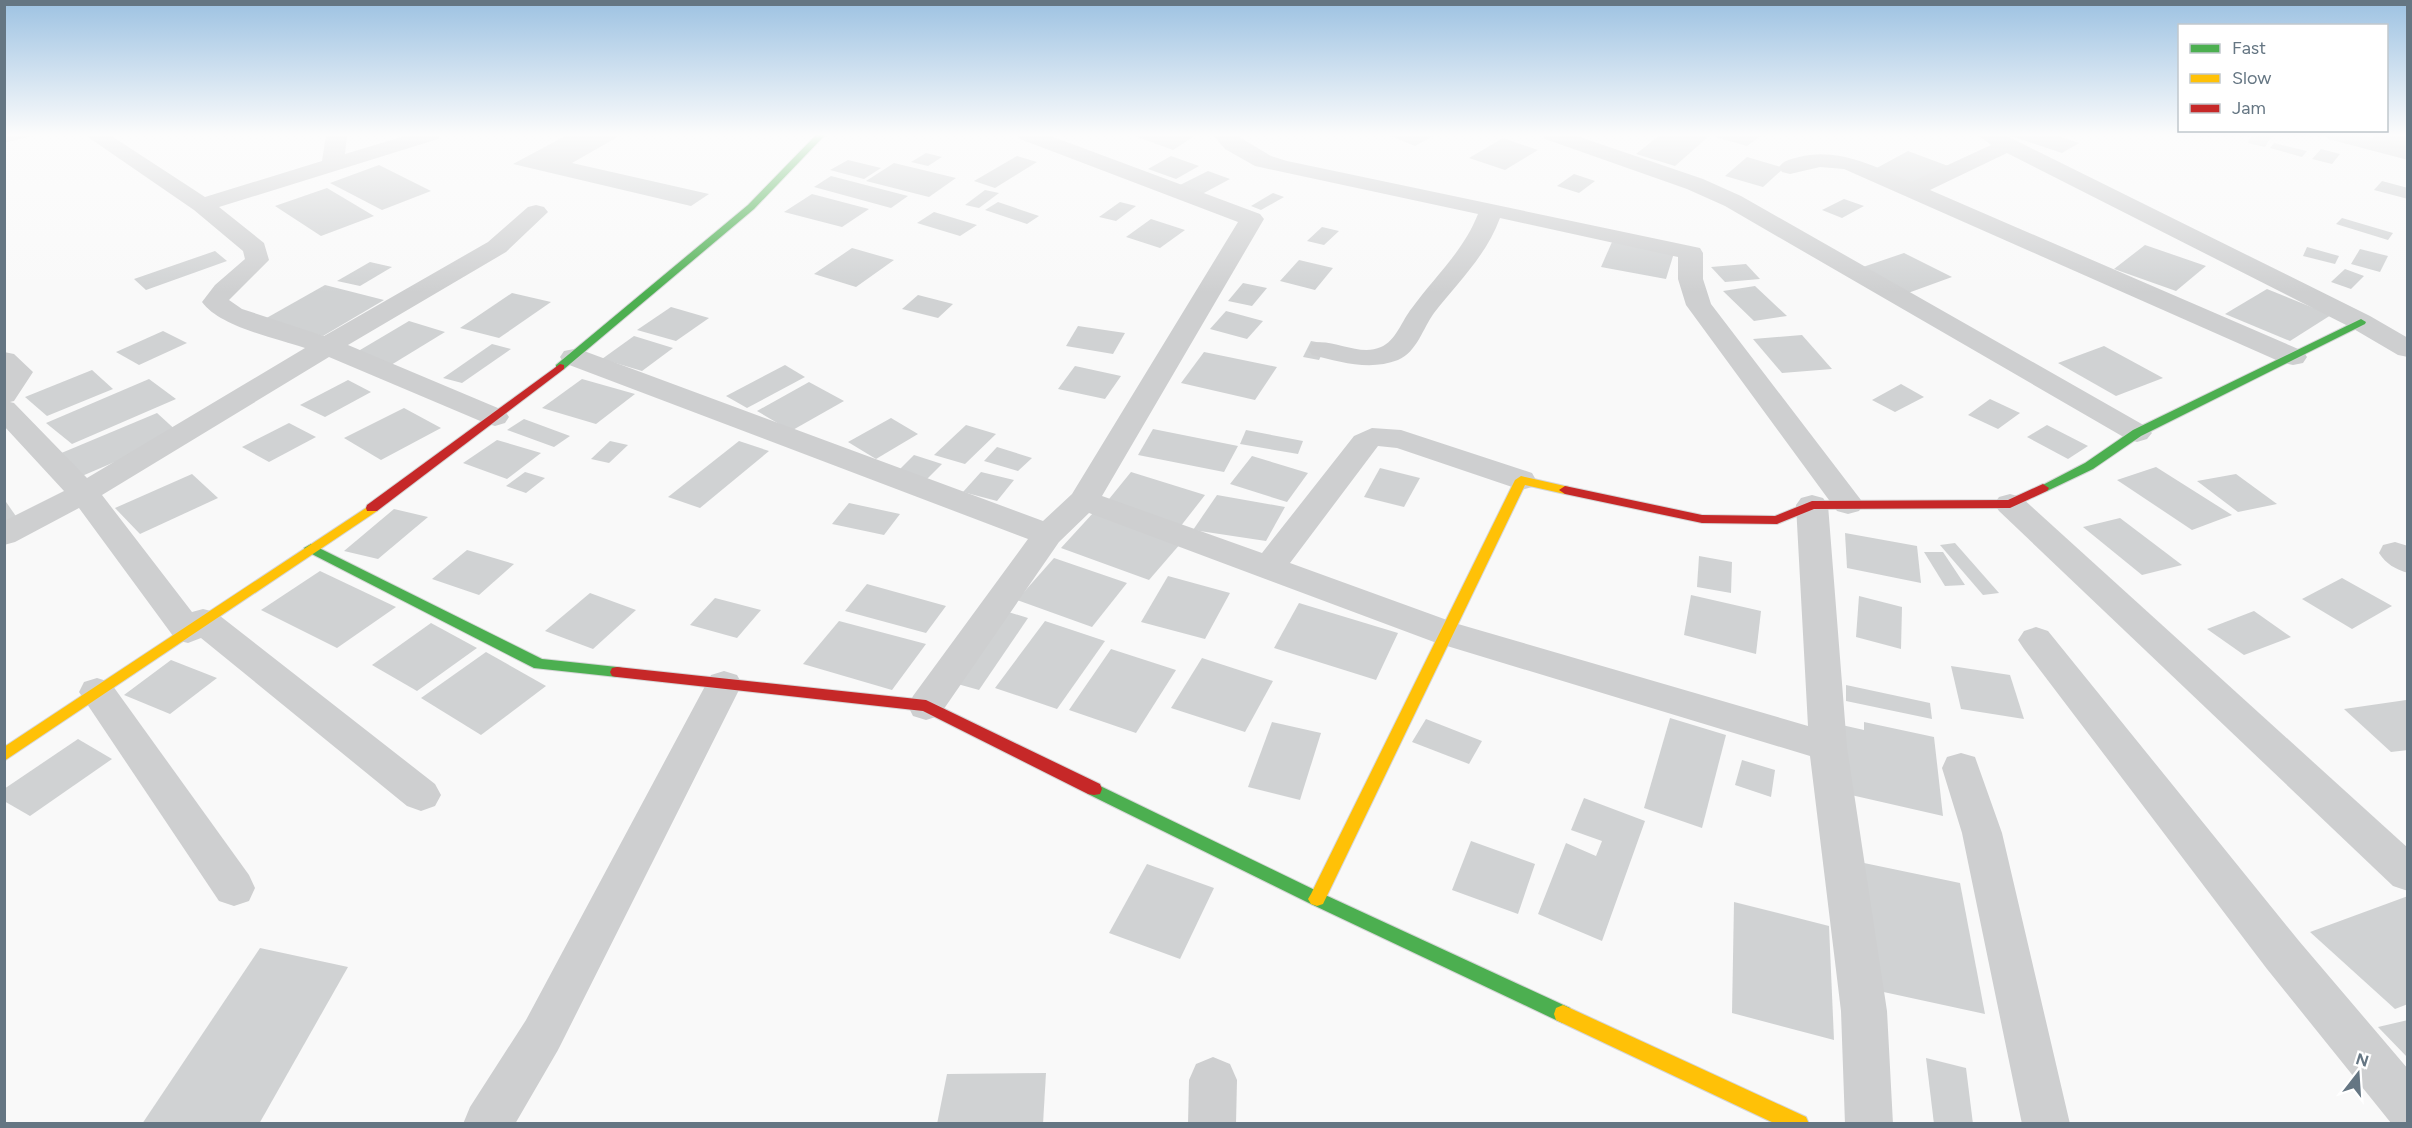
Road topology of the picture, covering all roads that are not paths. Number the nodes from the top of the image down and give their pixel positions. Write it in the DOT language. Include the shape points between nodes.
graph roads {
  1 [pos="175,188"];
  2 [pos="258,188"];
  3 [pos="770,188"];
  4 [pos="1168,188"];
  5 [pos="1387,188"];
  6 [pos="1702,188"];
  7 [pos="1906,188"];
  8 [pos="1916,188"];
  9 [pos="2092,188"];
  10 [pos="1912,190"];
  11 [pos="202,205"];
  12 [pos="1491,210"];
  13 [pos="536,212"];
  14 [pos="2361,322"];
  15 [pos="327,346"];
  16 [pos="1322,349"];
  17 [pos="2408,349"];
  18 [pos="574,357"];
  19 [pos="2293,357"];
  20 [pos="4,360"];
  21 [pos="4,395"];
  22 [pos="4,409"];
  23 [pos="495,417"];
  24 [pos="2137,433"];
  25 [pos="1521,480"];
  26 [pos="84,493"];
  27 [pos="1084,500"];
  28 [pos="1848,504"];
  29 [pos="2010,504"];
  30 [pos="1812,505"];
  31 [pos="4,535"];
  32 [pos="1048,535"];
  33 [pos="311,548"];
  34 [pos="1269,568"];
  35 [pos="196,626"];
  36 [pos="1446,633"];
  37 [pos="2036,640"];
  38 [pos="724,684"];
  39 [pos="98,692"];
  40 [pos="926,706"];
  41 [pos="1828,747"];
  42 [pos="4,755"];
  43 [pos="1961,768"];
  44 [pos="421,795"];
  45 [pos="2408,874"];
  46 [pos="234,888"];
  47 [pos="1317,899"];
  48 [pos="2408,1106"];
  49 [pos="487,1124"];
  50 [pos="1799,1124"];
  51 [pos="1869,1124"];
  52 [pos="2046,1124"];
  1 -- 11 [label="street"];
  2 -- 11 [label="street"];
  3 -- 18 [label="street"];
  4 -- 27 [label="street" via="1252,219"];
  5 -- 12 [label="street"];
  6 -- 24 [label="street" via="1734,201"];
  7 -- 10 [label="street"];
  8 -- 10 [label="street"];
  9 -- 14 [label="street"];
  10 -- 19 [label="street"];
  11 -- 15 [label="street" via="255,248 257,261 215,302 233,315"];
  12 -- 16 [label="street" via="1484,232 1465,263 1423,309 1398,348 1375,357"];
  12 -- 28 [label="street" via="1691,253 1690,282 1699,305"];
  13 -- 15 [label="street" via="497,248"];
  14 -- 17 [label="street"];
  14 -- 19 [label="street"];
  15 -- 23 [label="street"];
  15 -- 26 [label="street"];
  18 -- 23 [label="street"];
  18 -- 32 [label="street"];
  19 -- 24 [label="street"];
  20 -- 21 [label="street" via="19,372"];
  22 -- 26 [label="street"];
  23 -- 33 [label="street"];
  24 -- 29 [label="street" via="2089,466"];
  25 -- 30 [label="street" via="1702,519 1777,520"];
  25 -- 34 [label="street" via="1401,440 1372,437 1364,442"];
  25 -- 36 [label="street"];
  26 -- 31 [label="street"];
  26 -- 35 [label="street"];
  27 -- 32 [label="street"];
  27 -- 34 [label="street"];
  28 -- 29 [label="street"];
  28 -- 30 [label="street"];
  29 -- 45 [label="street"];
  30 -- 41 [label="street"];
  32 -- 40 [label="street"];
  33 -- 35 [label="street"];
  33 -- 38 [label="street" via="539,664"];
  34 -- 36 [label="street"];
  35 -- 39 [label="street"];
  35 -- 44 [label="street"];
  36 -- 41 [label="street"];
  36 -- 47 [label="street"];
  37 -- 48 [label="street" via="2276,946"];
  38 -- 40 [label="street"];
  38 -- 49 [label="street" via="542,1035"];
  39 -- 42 [label="street"];
  39 -- 46 [label="street"];
  40 -- 47 [label="street"];
  41 -- 51 [label="street" via="1864,1011"];
  43 -- 52 [label="street" via="1982,833"];
  47 -- 50 [label="street"];
}
